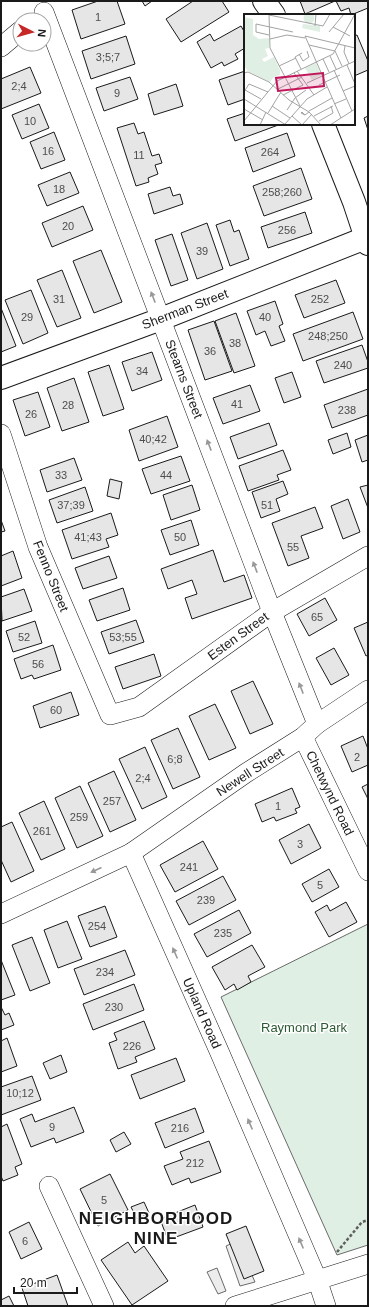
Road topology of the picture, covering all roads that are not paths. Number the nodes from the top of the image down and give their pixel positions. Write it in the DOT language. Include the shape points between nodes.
graph roads {
  1 [pos="264,1"];
  2 [pos="45,11"];
  3 [pos="273,14"];
  4 [pos="12,37"];
  5 [pos="1,46"];
  6 [pos="323,125"];
  7 [pos="367,239"];
  8 [pos="161,319"];
  9 [pos="1,378"];
  10 [pos="1,434"];
  11 [pos="368,556"];
  12 [pos="272,612"];
  13 [pos="368,690"];
  14 [pos="110,715"];
  15 [pos="317,724"];
  16 [pos="303,737"];
  17 [pos="131,853"];
  18 [pos="368,871"];
  19 [pos="1,914"];
  20 [pos="49,1186"];
  21 [pos="368,1264"];
  22 [pos="317,1279"];
  23 [pos="104,1306"];
  24 [pos="235,1306"];
  25 [pos="326,1306"];
  1 -- 3 [label="street"];
  8 -- 2 [label="street, Stearns Street, one-way"];
  4 -- 5 [label="street"];
  6 -- 7 [label="street"];
  7 -- 8 [label="street, Sherman Street"];
  8 -- 9 [label="street, Sherman Street"];
  12 -- 8 [label="street, Stearns Street, one-way"];
  10 -- 14 [label="street, Fenno Street" via="38,547"];
  11 -- 12 [label="street, Esten Street"];
  12 -- 14 [label="street, Esten Street" via="139,707"];
  15 -- 12 [label="street, Stearns Street, one-way"];
  13 -- 15 [label="street, Newell Street"];
  15 -- 16 [label="street, Newell Street"];
  16 -- 17 [label="street, Newell Street" via="246,773"];
  16 -- 18 [label="street, Chetwynd Road"];
  17 -- 19 [label="street, one-way"];
  22 -- 17 [label="street, Upland Road, one-way"];
  20 -- 23 [label="street"];
  21 -- 22 [label="street"];
  22 -- 24 [label="street"];
  22 -- 25 [label="street, Upland Road"];
}
